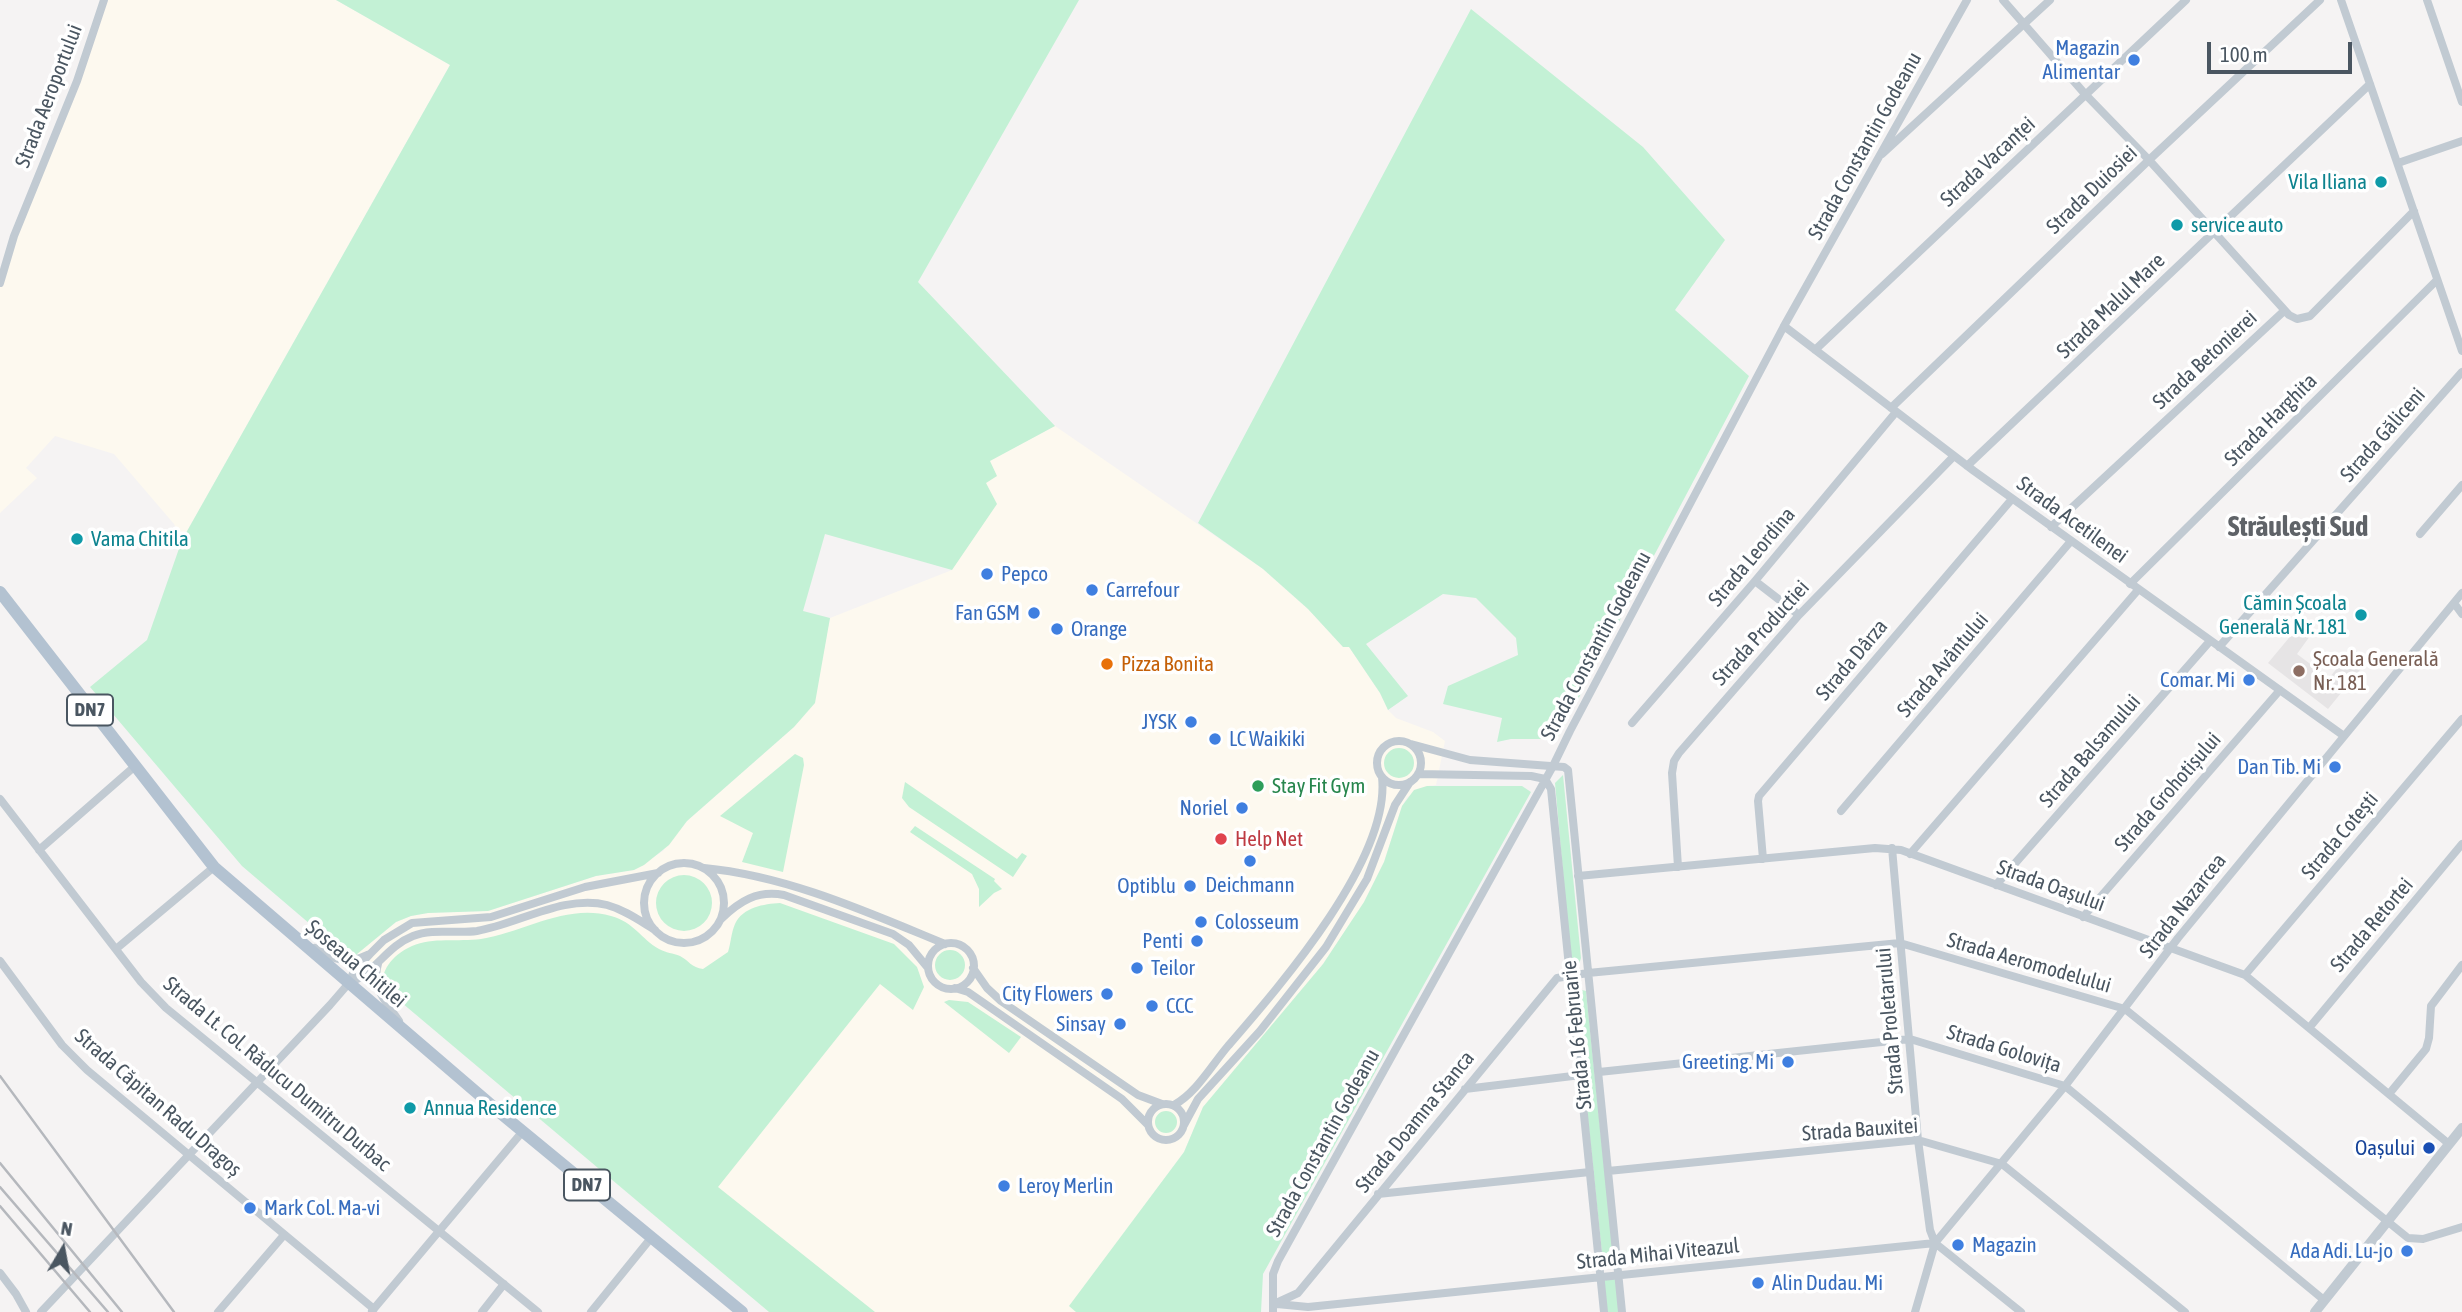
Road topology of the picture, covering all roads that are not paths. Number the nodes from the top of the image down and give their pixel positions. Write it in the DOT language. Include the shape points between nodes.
graph roads {
  1 [pos="104,0"];
  2 [pos="1967,0"];
  3 [pos="2003,0"];
  4 [pos="2050,0"];
  5 [pos="2186,0"];
  6 [pos="2320,0"];
  7 [pos="2341,0"];
  8 [pos="2427,0"];
  9 [pos="2026,24"];
  10 [pos="2370,84"];
  11 [pos="2085,94"];
  12 [pos="2462,102"];
  13 [pos="2462,141"];
  14 [pos="1877,158"];
  15 [pos="2149,160"];
  16 [pos="2398,163"];
  17 [pos="2414,211"];
  18 [pos="2214,232"];
  19 [pos="2437,280"];
  20 [pos="0,283"];
  21 [pos="2284,311"];
  22 [pos="1784,326"];
  23 [pos="1815,350"];
  24 [pos="2462,351"];
  25 [pos="2462,372"];
  26 [pos="1894,410"];
  27 [pos="1954,456"];
  28 [pos="1967,466"];
  29 [pos="2462,485"];
  30 [pos="2012,499"];
  31 [pos="2051,527"];
  32 [pos="2420,534"];
  33 [pos="2071,541"];
  34 [pos="1755,581"];
  35 [pos="2130,584"];
  36 [pos="2138,590"];
  37 [pos="0,592"];
  38 [pos="2462,593"];
  39 [pos="2454,603"];
  40 [pos="2462,614"];
  41 [pos="1799,615"];
  42 [pos="2210,641"];
  43 [pos="2220,647"];
  44 [pos="2280,690"];
  45 [pos="2462,719"];
  46 [pos="1632,723"];
  47 [pos="2344,736"];
  48 [pos="1411,744"];
  49 [pos="134,766"];
  50 [pos="1553,766"];
  51 [pos="1418,774"];
  52 [pos="1382,777"];
  53 [pos="1545,779"];
  54 [pos="1410,782"];
  55 [pos="0,799"];
  56 [pos="1841,811"];
  57 [pos="2462,844"];
  58 [pos="1892,848"];
  59 [pos="39,850"];
  60 [pos="1910,854"];
  61 [pos="1763,859"];
  62 [pos="214,867"];
  63 [pos="1678,867"];
  64 [pos="704,868"];
  65 [pos="658,873"];
  66 [pos="1578,876"];
  67 [pos="1996,885"];
  68 [pos="2083,916"];
  69 [pos="721,919"];
  70 [pos="286,930"];
  71 [pos="655,930"];
  72 [pos="1900,943"];
  73 [pos="945,944"];
  74 [pos="116,948"];
  75 [pos="2171,948"];
  76 [pos="370,954"];
  77 [pos="0,961"];
  78 [pos="379,961"];
  79 [pos="2462,965"];
  80 [pos="928,968"];
  81 [pos="973,968"];
  82 [pos="1588,973"];
  83 [pos="1569,975"];
  84 [pos="2245,975"];
  85 [pos="349,983"];
  86 [pos="955,988"];
  87 [pos="2125,1009"];
  88 [pos="2309,1028"];
  89 [pos="407,1031"];
  90 [pos="1910,1040"];
  91 [pos="1599,1072"];
  92 [pos="1581,1075"];
  93 [pos="255,1082"];
  94 [pos="2065,1086"];
  95 [pos="1465,1089"];
  96 [pos="2389,1094"];
  97 [pos="1162,1104"];
  98 [pos="1174,1105"];
  99 [pos="1148,1125"];
  100 [pos="1184,1125"];
  101 [pos="2462,1128"];
  102 [pos="523,1131"];
  103 [pos="1918,1140"];
  104 [pos="2449,1144"];
  105 [pos="187,1156"];
  106 [pos="2002,1164"];
  107 [pos="1608,1171"];
  108 [pos="1590,1172"];
  109 [pos="1378,1194"];
  110 [pos="2386,1223"];
  111 [pos="2462,1227"];
  112 [pos="439,1231"];
  113 [pos="285,1235"];
  114 [pos="651,1238"];
  115 [pos="1935,1243"];
  116 [pos="0,1273"];
  117 [pos="1618,1275"];
  118 [pos="1601,1277"];
  119 [pos="504,1284"];
  120 [pos="2324,1300"];
  121 [pos="1274,1308"];
  122 [pos="373,1310"];
  123 [pos="26,1312"];
  124 [pos="41,1312"];
  125 [pos="218,1312"];
  126 [pos="482,1312"];
  127 [pos="538,1312"];
  128 [pos="591,1312"];
  129 [pos="741,1312"];
  130 [pos="1282,1312"];
  131 [pos="1604,1312"];
  132 [pos="1622,1312"];
  133 [pos="1914,1312"];
  134 [pos="2021,1312"];
  135 [pos="2185,1312"];
  136 [pos="2315,1312"];
  1 -- 20 [label="street, Strada Aeroportului"];
  2 -- 14 [label="street, Strada Constantin Godeanu"];
  3 -- 9 [label="street"];
  4 -- 9 [label="street"];
  5 -- 11 [label="street, Strada Vacanței"];
  6 -- 15 [label="street, Strada Duiosiei"];
  7 -- 10 [label="street"];
  8 -- 12 [label="street"];
  9 -- 11 [label="street"];
  9 -- 14 [label="street"];
  10 -- 16 [label="street"];
  10 -- 18 [label="street, Strada Malul Mare"];
  11 -- 15 [label="street"];
  11 -- 23 [label="street, Strada Vacanței"];
  13 -- 16 [label="street"];
  14 -- 22 [label="street, Strada Constantin Godeanu"];
  15 -- 18 [label="street"];
  15 -- 26 [label="street, Strada Duiosiei"];
  16 -- 17 [label="street"];
  17 -- 19 [label="street"];
  17 -- 21 [label="street, Strada Betonierei" via="2310,316 2297,319"];
  18 -- 21 [label="street"];
  18 -- 28 [label="street, Strada Malul Mare"];
  19 -- 24 [label="street"];
  19 -- 35 [label="street, Strada Harghita"];
  21 -- 31 [label="street, Strada Betonierei"];
  22 -- 23 [label="street, Strada Acetilenei"];
  22 -- 50 [label="street, Strada Constantin Godeanu"];
  23 -- 26 [label="street, Strada Acetilenei"];
  25 -- 43 [label="street, Strada Găliceni"];
  26 -- 27 [label="street, Strada Acetilenei"];
  26 -- 34 [label="street, Strada Leordina"];
  27 -- 28 [label="street, Strada Acetilenei"];
  27 -- 41 [label="street, Strada Productiei"];
  28 -- 30 [label="street, Strada Acetilenei"];
  29 -- 32 [label="street"];
  30 -- 31 [label="street, Strada Acetilenei"];
  30 -- 61 [label="street, Strada Dârza" via="1759,796"];
  31 -- 33 [label="street, Strada Acetilenei"];
  33 -- 35 [label="street, Strada Acetilenei"];
  33 -- 56 [label="street, Strada Avântului"];
  34 -- 41 [label="street"];
  34 -- 46 [label="street, Strada Leordina"];
  35 -- 36 [label="street, Strada Acetilenei"];
  36 -- 42 [label="street, Strada Acetilenei"];
  36 -- 60 [label="street"];
  37 -- 49 [label="main road, Șoseaua Chitilei / DN7"];
  38 -- 39 [label="street, Strada Nazarcea"];
  39 -- 40 [label="street"];
  39 -- 47 [label="street, Strada Nazarcea"];
  41 -- 63 [label="street, Strada Productiei" via="1674,761"];
  42 -- 43 [label="street, Strada Acetilenei"];
  42 -- 67 [label="street, Strada Balsamului"];
  43 -- 44 [label="street, Strada Acetilenei"];
  44 -- 47 [label="street, Strada Acetilenei"];
  44 -- 68 [label="street, Strada Grohotișului"];
  45 -- 84 [label="street, Strada Cotești"];
  47 -- 75 [label="street, Strada Nazarcea"];
  48 -- 50 [label="street" via="1470,760"];
  48 -- 51 [label="street" via="1422,761"];
  48 -- 52 [label="street" via="1396,741 1381,749 1377,760"];
  49 -- 59 [label="street"];
  49 -- 62 [label="main road, Șoseaua Chitilei / DN7"];
  50 -- 53 [label="street, Strada Constantin Godeanu"];
  50 -- 66 [label="street, Strada 16 Februarie" via="1568,770"];
  51 -- 53 [label="street"];
  51 -- 54 [label="street"];
  52 -- 54 [label="street" via="1398,785"];
  52 -- 98 [label="street" via="1376,825 1344,894 1269,1000 1191,1092"];
  53 -- 83 [label="street, Strada 16 Februarie" via="1551,789"];
  53 -- 121 [label="street, Strada Constantin Godeanu" via="1278,1261 1273,1274"];
  54 -- 100 [label="street" via="1395,805 1367,880 1326,947 1260,1031 1198,1099"];
  55 -- 59 [label="street, Strada Lt. Col. Răducu Dumitru Durbac"];
  57 -- 88 [label="street, Strada Retortei"];
  58 -- 60 [label="street, Strada Oașului"];
  58 -- 61 [label="street, Strada Oașului"];
  58 -- 72 [label="street, Strada Proletarului"];
  59 -- 74 [label="street, Strada Lt. Col. Răducu Dumitru Durbac"];
  60 -- 67 [label="street, Strada Oașului"];
  61 -- 63 [label="street, Strada Oașului"];
  62 -- 70 [label="main road, Șoseaua Chitilei / DN7"];
  62 -- 74 [label="street"];
  63 -- 66 [label="street, Strada Oașului"];
  64 -- 65 [label="street" via="684,863"];
  64 -- 69 [label="street" via="720,885"];
  64 -- 73 [label="street" via="786,883"];
  65 -- 71 [label="street" via="644,901"];
  65 -- 76 [label="street" via="585,887 491,917 412,923"];
  66 -- 82 [label="street, Strada 16 Februarie"];
  67 -- 68 [label="street, Strada Oașului"];
  68 -- 75 [label="street, Strada Oașului"];
  69 -- 71 [label="street" via="714,930 691,942 665,938"];
  69 -- 80 [label="street" via="751,897 784,895 893,934"];
  70 -- 76 [label="street" via="335,960"];
  70 -- 85 [label="main road, Șoseaua Chitilei / DN7"];
  71 -- 78 [label="street" via="607,905 570,905 474,931 414,935"];
  72 -- 82 [label="street, Strada Aeromodelului"];
  72 -- 87 [label="street, Strada Aeromodelului"];
  72 -- 90 [label="street, Strada Proletarului"];
  73 -- 80 [label="street" via="930,956"];
  73 -- 81 [label="street" via="967,950"];
  74 -- 93 [label="street, Strada Lt. Col. Răducu Dumitru Durbac" via="166,1008"];
  75 -- 84 [label="street, Strada Oașului"];
  75 -- 87 [label="street, Strada Nazarcea"];
  76 -- 85 [label="street"];
  77 -- 105 [label="street, Strada Căpitan Radu Dragoș" via="75,1058"];
  78 -- 85 [label="street" via="363,978"];
  78 -- 89 [label="street" via="378,990"];
  79 -- 96 [label="street" via="2431,1006 2426,1049"];
  80 -- 86 [label="street" via="940,986"];
  81 -- 86 [label="street" via="967,981"];
  81 -- 97 [label="street" via="1001,1001 1138,1095"];
  82 -- 83 [label="street"];
  82 -- 91 [label="street, Strada 16 Februarie"];
  83 -- 92 [label="street, Strada 16 Februarie"];
  83 -- 95 [label="street, Strada Doamna Stanca" via="1553,982"];
  84 -- 88 [label="street, Strada Oașului"];
  85 -- 89 [label="main road, Șoseaua Chitilei / DN7"];
  85 -- 93 [label="street"];
  86 -- 99 [label="street" via="968,992 1122,1099"];
  87 -- 94 [label="street, Strada Nazarcea"];
  87 -- 110 [label="street, Strada Aeromodelului"];
  88 -- 96 [label="street, Strada Oașului"];
  89 -- 102 [label="main road, Șoseaua Chitilei / DN7"];
  90 -- 91 [label="street, Strada Golovița"];
  90 -- 94 [label="street, Strada Golovița"];
  90 -- 103 [label="street, Strada Proletarului"];
  91 -- 107 [label="street, Strada 16 Februarie"];
  92 -- 95 [label="street"];
  92 -- 108 [label="street, Strada 16 Februarie"];
  93 -- 105 [label="street"];
  93 -- 112 [label="street, Strada Lt. Col. Răducu Dumitru Durbac"];
  94 -- 106 [label="street, Strada Nazarcea"];
  94 -- 120 [label="street, Strada Golovița"];
  95 -- 109 [label="street, Strada Doamna Stanca"];
  96 -- 104 [label="street, Strada Oașului"];
  97 -- 98 [label="street"];
  97 -- 99 [label="street" via="1149,1114"];
  98 -- 100 [label="street" via="1183,1113"];
  99 -- 100 [label="street" via="1154,1136 1166,1140 1178,1136"];
  101 -- 104 [label="street"];
  102 -- 112 [label="street"];
  102 -- 114 [label="main road, Șoseaua Chitilei / DN7"];
  103 -- 106 [label="street, Strada Bauxitei"];
  103 -- 107 [label="street, Strada Bauxitei"];
  103 -- 115 [label="street, Strada Proletarului"];
  104 -- 110 [label="street"];
  105 -- 113 [label="street, Strada Căpitan Radu Dragoș"];
  105 -- 124 [label="street"];
  106 -- 115 [label="street, Strada Nazarcea"];
  106 -- 135 [label="street, Strada Bauxitei"];
  107 -- 117 [label="street, Strada 16 Februarie"];
  108 -- 109 [label="street"];
  108 -- 118 [label="street, Strada 16 Februarie"];
  109 -- 121 [label="street, Strada Doamna Stanca" via="1298,1293"];
  110 -- 111 [label="street, Strada Aeromodelului" via="2416,1239"];
  110 -- 120 [label="street"];
  112 -- 119 [label="street, Strada Lt. Col. Răducu Dumitru Durbac"];
  112 -- 122 [label="street"];
  113 -- 122 [label="street, Strada Căpitan Radu Dragoș"];
  113 -- 125 [label="street"];
  114 -- 128 [label="street"];
  114 -- 129 [label="main road, Șoseaua Chitilei / DN7"];
  115 -- 117 [label="street, Strada Mihai Viteazul"];
  115 -- 133 [label="street, Strada Proletarului"];
  115 -- 134 [label="street"];
  116 -- 123 [label="street"];
  117 -- 118 [label="street, Strada Mihai Viteazul"];
  117 -- 132 [label="street, Strada 16 Februarie"];
  118 -- 121 [label="street, Strada Mihai Viteazul"];
  118 -- 131 [label="street, Strada 16 Februarie"];
  119 -- 126 [label="street"];
  119 -- 127 [label="street, Strada Lt. Col. Răducu Dumitru Durbac"];
  120 -- 136 [label="street"];
  121 -- 130 [label="street"];
}
